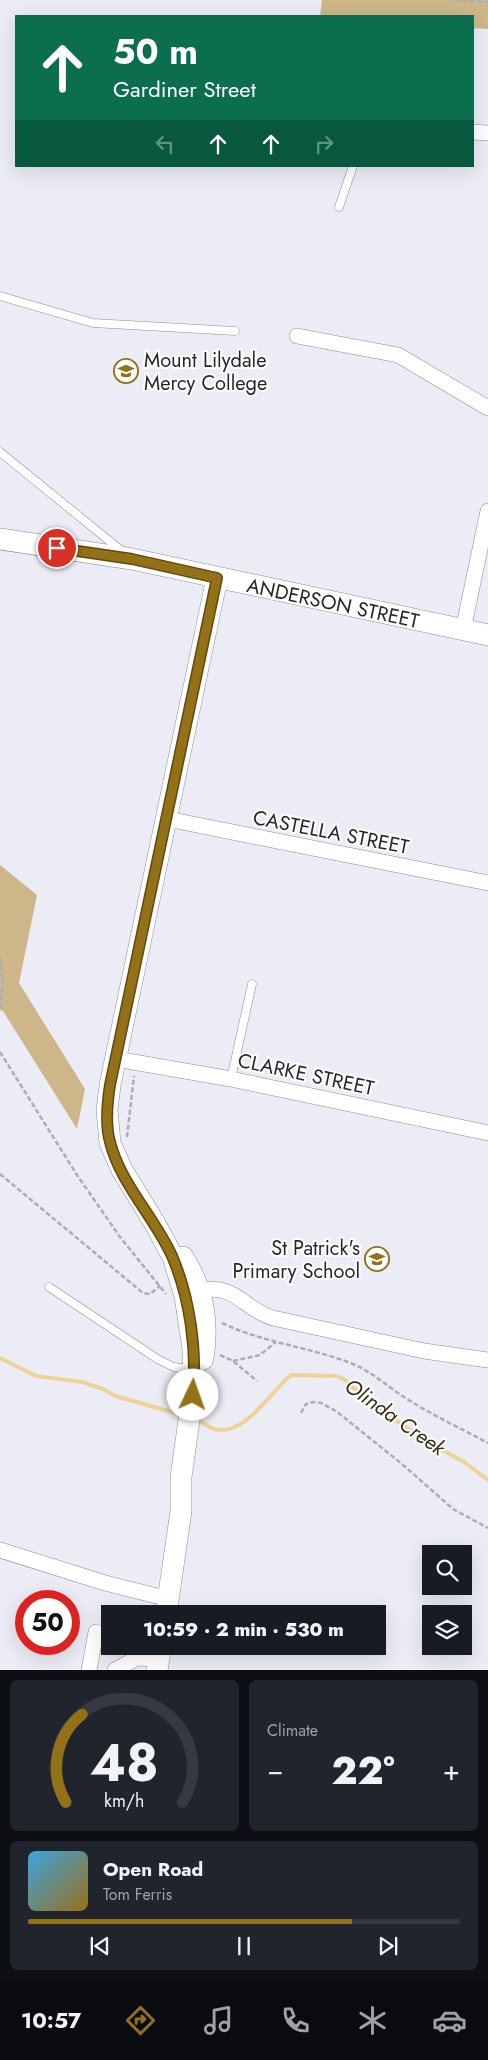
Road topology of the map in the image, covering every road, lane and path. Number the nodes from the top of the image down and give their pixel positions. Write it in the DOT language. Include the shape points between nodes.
graph roads {
  1 [pos="456,0"];
  2 [pos="488,2"];
  3 [pos="474,132"];
  4 [pos="488,133"];
  5 [pos="353,167"];
  6 [pos="339,207"];
  7 [pos="0,296"];
  8 [pos="234,331"];
  9 [pos="297,336"];
  10 [pos="488,408"];
  11 [pos="0,452"];
  12 [pos="488,511"];
  13 [pos="0,539"];
  14 [pos="132,559"];
  15 [pos="217,578"];
  16 [pos="463,630"];
  17 [pos="488,635"];
  18 [pos="167,819"];
  19 [pos="488,883"];
  20 [pos="0,958"];
  21 [pos="252,984"];
  22 [pos="0,1008"];
  23 [pos="0,1052"];
  24 [pos="116,1059"];
  25 [pos="231,1079"];
  26 [pos="488,1133"];
  27 [pos="0,1174"];
  28 [pos="157,1282"];
  29 [pos="160,1286"];
  30 [pos="49,1287"];
  31 [pos="192,1294"];
  32 [pos="206,1323"];
  33 [pos="276,1342"];
  34 [pos="217,1352"];
  35 [pos="488,1360"];
  36 [pos="233,1361"];
  37 [pos="194,1370"];
  38 [pos="257,1381"];
  39 [pos="193,1395"];
  40 [pos="301,1413"];
  41 [pos="488,1442"];
  42 [pos="488,1528"];
  43 [pos="0,1550"];
  44 [pos="159,1605"];
  45 [pos="161,1605"];
  46 [pos="96,1632"];
  47 [pos="153,1658"];
  48 [pos="90,1670"];
  49 [pos="115,1670"];
  1 -- 2 [label="path"];
  3 -- 4 [label="street"];
  5 -- 6 [label="lane"];
  7 -- 8 [label="lane" via="93,323"];
  9 -- 10 [label="street" via="398,355"];
  11 -- 14 [label="lane"];
  12 -- 16 [label="street"];
  13 -- 14 [label="main road, ANDERSON STREET"];
  14 -- 15 [label="main road, ANDERSON STREET"];
  15 -- 16 [label="main road, ANDERSON STREET"];
  15 -- 18 [label="main road"];
  16 -- 17 [label="main road, ANDERSON STREET"];
  18 -- 19 [label="street, CASTELLA STREET"];
  18 -- 24 [label="main road"];
  20 -- 22 [label="path" via="3,981"];
  21 -- 25 [label="lane"];
  23 -- 28 [label="path" via="77,1175 120,1237"];
  24 -- 25 [label="street, CLARKE STREET"];
  24 -- 31 [label="main road" via="107,1110 110,1143 122,1170 154,1222 190,1267"];
  25 -- 26 [label="street, CLARKE STREET"];
  27 -- 29 [label="path" via="140,1290 148,1294"];
  30 -- 37 [label="lane" via="159,1360 174,1367"];
  31 -- 32 [label="main road" via="205,1307"];
  31 -- 35 [label="street" via="210,1289 226,1290 269,1317 424,1351"];
  31 -- 37 [label="main road" via="190,1325"];
  32 -- 33 [label="path" via="218,1322 250,1336"];
  32 -- 39 [label="main road" via="203,1358"];
  33 -- 36 [label="path" via="260,1355"];
  33 -- 41 [label="path" via="323,1353 355,1365 403,1397"];
  34 -- 36 [label="path"];
  36 -- 38 [label="path"];
  37 -- 39 [label="main road"];
  39 -- 45 [label="main road" via="181,1477 181,1511"];
  40 -- 42 [label="path" via="306,1404 313,1402 336,1412 453,1509"];
  43 -- 44 [label="street" via="105,1583"];
  46 -- 48 [label="street"];
  47 -- 49 [label="street" via="132,1659"];
}
